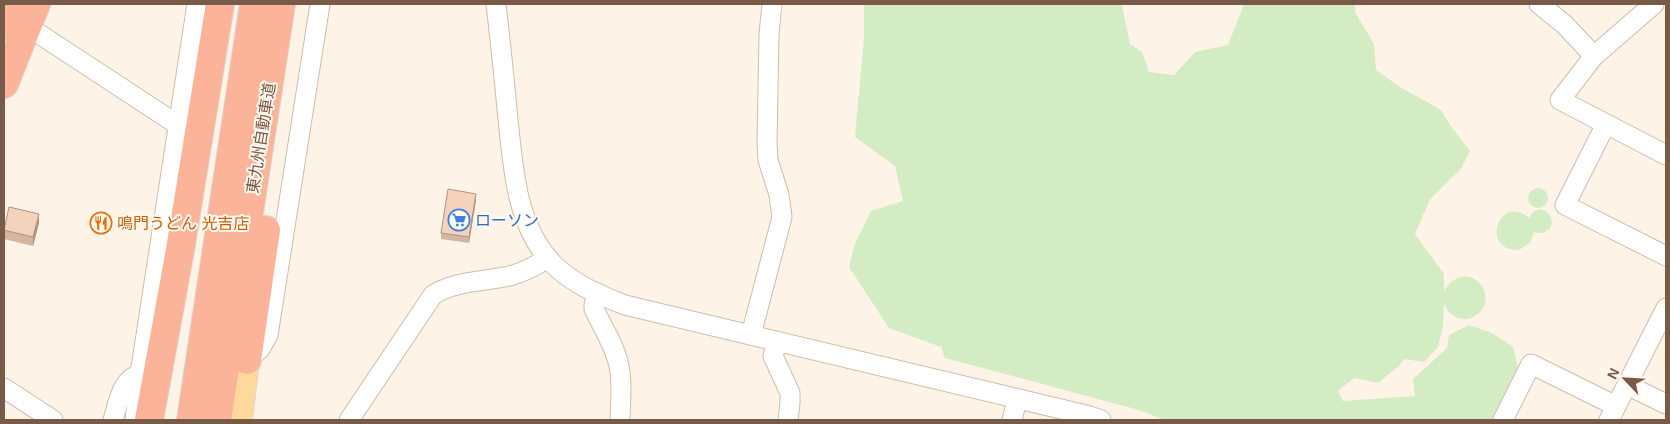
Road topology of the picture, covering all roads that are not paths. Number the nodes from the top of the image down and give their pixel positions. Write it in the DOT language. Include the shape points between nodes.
graph roads {
  1 [pos="12,4"];
  2 [pos="196,4"];
  3 [pos="220,4"];
  4 [pos="254,4"];
  5 [pos="282,4"];
  6 [pos="301,4"];
  7 [pos="320,4"];
  8 [pos="496,4"];
  9 [pos="772,4"];
  10 [pos="1539,4"];
  11 [pos="1654,4"];
  12 [pos="22,18"];
  13 [pos="1594,56"];
  14 [pos="4,84"];
  15 [pos="1606,124"];
  16 [pos="178,125"];
  17 [pos="1666,155"];
  18 [pos="1666,256"];
  19 [pos="548,258"];
  20 [pos="597,294"];
  21 [pos="1666,308"];
  22 [pos="750,335"];
  23 [pos="777,342"];
  24 [pos="247,360"];
  25 [pos="140,374"];
  26 [pos="1627,385"];
  27 [pos="4,388"];
  28 [pos="243,396"];
  29 [pos="1017,400"];
  30 [pos="1666,404"];
  31 [pos="1612,413"];
  32 [pos="53,420"];
  33 [pos="113,420"];
  34 [pos="135,420"];
  35 [pos="149,420"];
  36 [pos="191,420"];
  37 [pos="217,420"];
  38 [pos="240,420"];
  39 [pos="247,420"];
  40 [pos="349,420"];
  41 [pos="620,420"];
  42 [pos="788,420"];
  43 [pos="1012,420"];
  44 [pos="1101,420"];
  45 [pos="1503,420"];
  1 -- 12 [label="highway"];
  2 -- 16 [label="street"];
  3 -- 35 [label="highway"];
  4 -- 36 [label="highway, 東九州自動車道"];
  5 -- 37 [label="highway, 東九州自動車道"];
  6 -- 24 [label="highway"];
  7 -- 24 [label="street" via="268,335 260,349"];
  8 -- 19 [label="street" via="520,201 530,231"];
  9 -- 22 [label="street" via="766,143 782,217"];
  10 -- 13 [label="street" via="1564,24"];
  11 -- 13 [label="street"];
  12 -- 14 [label="highway"];
  12 -- 16 [label="street"];
  13 -- 15 [label="street" via="1560,100"];
  15 -- 17 [label="street"];
  15 -- 18 [label="street" via="1565,205"];
  16 -- 25 [label="street"];
  19 -- 20 [label="street" via="564,274"];
  19 -- 40 [label="street" via="512,275 449,286 433,295"];
  20 -- 22 [label="street" via="625,305"];
  20 -- 41 [label="street" via="594,310 619,366"];
  21 -- 26 [label="street"];
  22 -- 23 [label="street"];
  23 -- 29 [label="street"];
  23 -- 42 [label="street" via="774,356 790,393"];
  24 -- 28 [label="main road"];
  25 -- 33 [label="street" via="126,383"];
  25 -- 34 [label="street"];
  26 -- 30 [label="street"];
  26 -- 31 [label="street"];
  27 -- 32 [label="street"];
  28 -- 38 [label="main road"];
  28 -- 39 [label="street"];
  29 -- 43 [label="street"];
  29 -- 44 [label="street"];
  31 -- 45 [label="street" via="1530,364"];
}
